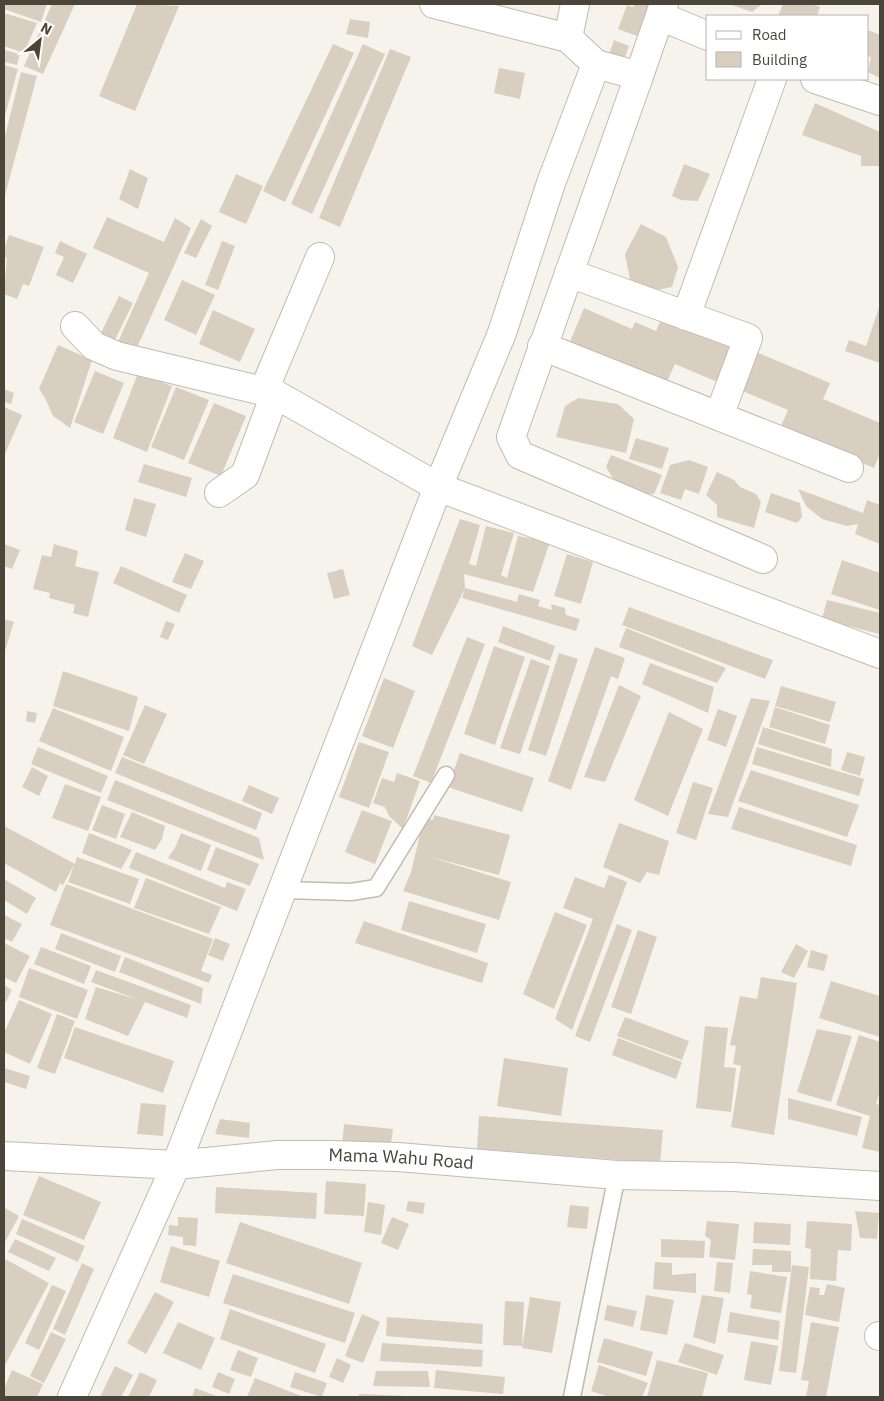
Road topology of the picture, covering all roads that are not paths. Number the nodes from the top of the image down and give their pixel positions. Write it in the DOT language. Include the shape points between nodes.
graph roads {
  1 [pos="434,4"];
  2 [pos="575,4"];
  3 [pos="662,10"];
  4 [pos="706,35"];
  5 [pos="568,38"];
  6 [pos="596,64"];
  7 [pos="639,76"];
  8 [pos="772,80"];
  9 [pos="818,80"];
  10 [pos="880,101"];
  11 [pos="320,257"];
  12 [pos="569,274"];
  13 [pos="686,316"];
  14 [pos="75,326"];
  15 [pos="542,346"];
  16 [pos="270,392"];
  17 [pos="720,416"];
  18 [pos="849,468"];
  19 [pos="438,487"];
  20 [pos="219,493"];
  21 [pos="763,558"];
  22 [pos="880,654"];
  23 [pos="446,775"];
  24 [pos="284,890"];
  25 [pos="4,1156"];
  26 [pos="176,1166"];
  27 [pos="617,1175"];
  28 [pos="880,1186"];
  29 [pos="72,1397"];
  30 [pos="572,1397"];
  1 -- 5 [label="street"];
  2 -- 5 [label="street"];
  3 -- 4 [label="street"];
  3 -- 7 [label="street"];
  5 -- 6 [label="street"];
  6 -- 7 [label="street"];
  6 -- 19 [label="street" via="551,183 502,333"];
  7 -- 12 [label="street"];
  8 -- 13 [label="street"];
  9 -- 10 [label="street"];
  11 -- 16 [label="street"];
  12 -- 13 [label="street"];
  12 -- 15 [label="street"];
  13 -- 17 [label="street" via="748,338"];
  14 -- 16 [label="street" via="94,346 117,356"];
  15 -- 17 [label="street"];
  15 -- 21 [label="street" via="511,437 520,455"];
  16 -- 19 [label="street"];
  16 -- 20 [label="street" via="245,475"];
  17 -- 18 [label="street"];
  19 -- 22 [label="street"];
  19 -- 24 [label="street"];
  23 -- 24 [label="lane" via="376,888 351,892"];
  24 -- 26 [label="street"];
  25 -- 26 [label="street, Mama Wahu Road"];
  26 -- 27 [label="street, Mama Wahu Road" via="277,1155 330,1155"];
  26 -- 29 [label="street"];
  27 -- 28 [label="street, Mama Wahu Road" via="734,1177"];
  27 -- 30 [label="lane"];
}
